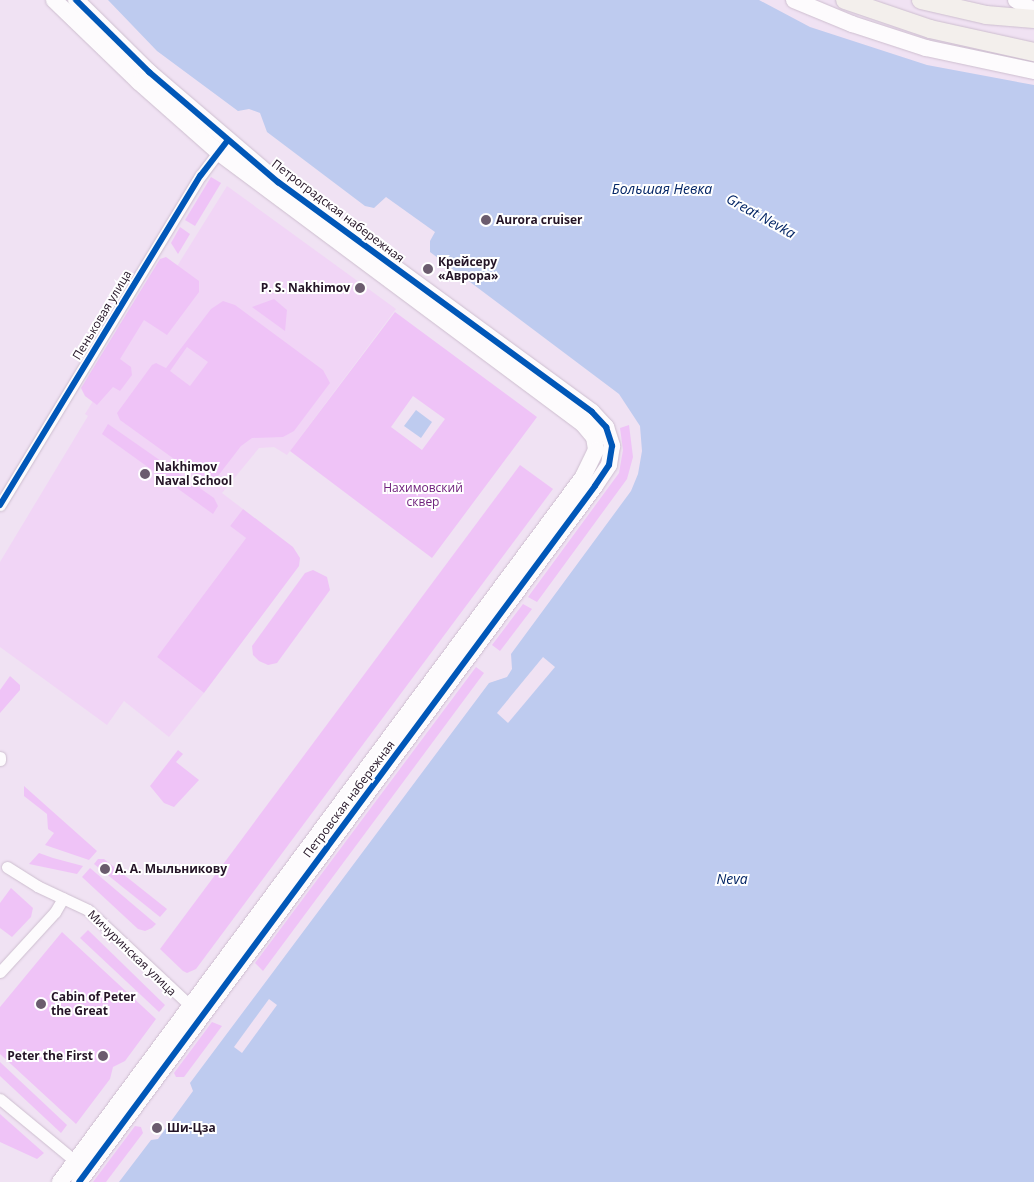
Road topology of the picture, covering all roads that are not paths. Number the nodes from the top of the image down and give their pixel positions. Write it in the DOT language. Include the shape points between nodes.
graph roads {
  1 [pos="54,0"];
  2 [pos="76,0"];
  3 [pos="794,0"];
  4 [pos="845,0"];
  5 [pos="920,0"];
  6 [pos="1016,0"];
  7 [pos="1034,10"];
  8 [pos="1034,19"];
  9 [pos="1000,45"];
  10 [pos="1034,45"];
  11 [pos="1034,52"];
  12 [pos="1034,71"];
  13 [pos="223,146"];
  14 [pos="597,427"];
  15 [pos="0,505"];
  16 [pos="7,867"];
  17 [pos="62,898"];
  18 [pos="0,972"];
  19 [pos="196,1011"];
  20 [pos="0,1099"];
  21 [pos="80,1171"];
  22 [pos="60,1182"];
  1 -- 13 [label="main road, Петроградская набережная" via="139,82"];
  2 -- 13 [label="main road, Петроградская набережная"];
  3 -- 12 [label="main road" via="852,24 926,48"];
  4 -- 9 [label="main road" via="930,29"];
  5 -- 8 [label="main road" via="986,15"];
  6 -- 7 [label="main road"];
  9 -- 10 [label="main road"];
  9 -- 11 [label="main road"];
  13 -- 14 [label="main road, Петроградская набережная"];
  13 -- 15 [label="street, Пеньковая улица" via="201,174"];
  14 -- 19 [label="main road, Петровская набережная" via="596,450 583,477"];
  16 -- 17 [label="street, Мичуринская улица"];
  17 -- 18 [label="street" via="55,912"];
  17 -- 19 [label="street, Мичуринская улица" via="88,910"];
  19 -- 21 [label="main road, Петровская набережная"];
  20 -- 21 [label="street"];
  21 -- 22 [label="main road, Петровская набережная"];
}
